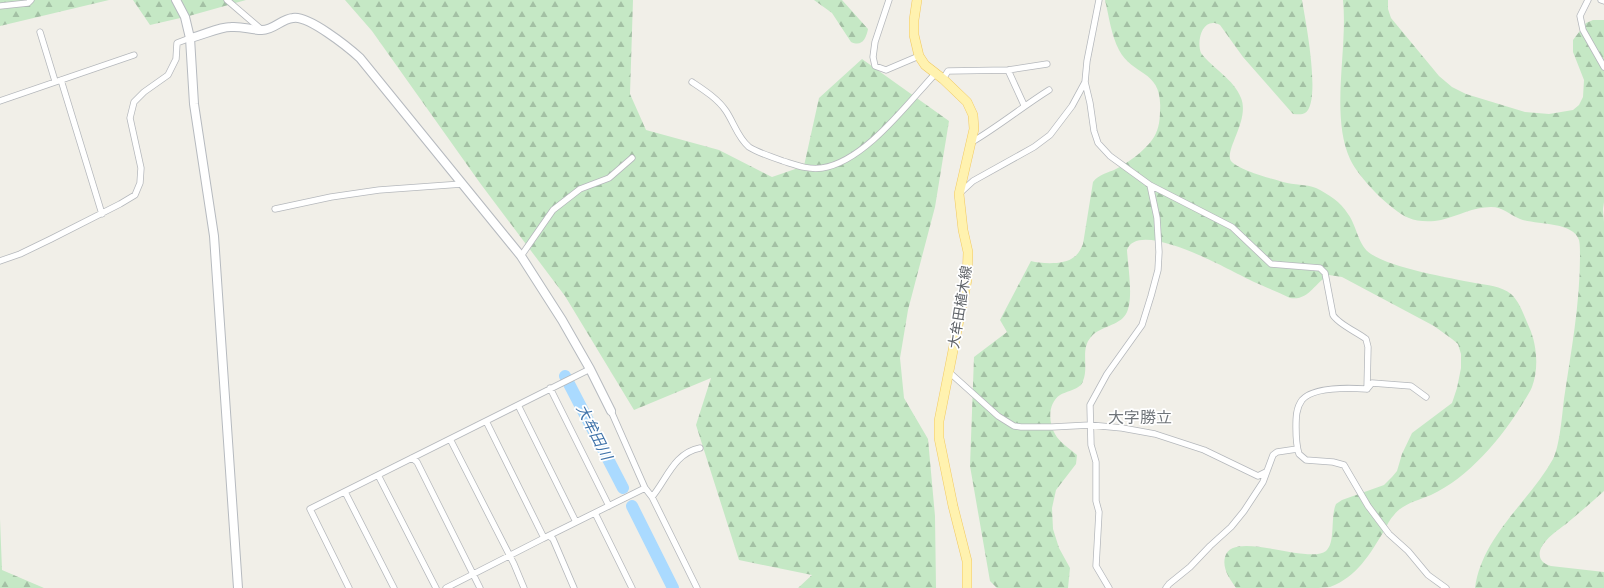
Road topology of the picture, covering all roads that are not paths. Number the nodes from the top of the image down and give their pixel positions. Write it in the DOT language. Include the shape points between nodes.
graph roads {
  1 [pos="31,0"];
  2 [pos="176,0"];
  3 [pos="227,0"];
  4 [pos="889,0"];
  5 [pos="917,0"];
  6 [pos="1099,0"];
  7 [pos="1588,0"];
  8 [pos="1601,0"];
  9 [pos="1604,1"];
  10 [pos="0,6"];
  11 [pos="262,30"];
  12 [pos="40,32"];
  13 [pos="190,38"];
  14 [pos="134,55"];
  15 [pos="919,56"];
  16 [pos="1047,64"];
  17 [pos="1604,68"];
  18 [pos="1008,70"];
  19 [pos="935,74"];
  20 [pos="943,79"];
  21 [pos="58,81"];
  22 [pos="692,82"];
  23 [pos="1085,82"];
  24 [pos="1048,90"];
  25 [pos="0,101"];
  26 [pos="1024,105"];
  27 [pos="972,142"];
  28 [pos="632,158"];
  29 [pos="462,184"];
  30 [pos="1150,185"];
  31 [pos="959,194"];
  32 [pos="275,209"];
  33 [pos="102,214"];
  34 [pos="521,256"];
  35 [pos="0,262"];
  36 [pos="590,369"];
  37 [pos="949,372"];
  38 [pos="550,388"];
  39 [pos="1367,389"];
  40 [pos="1426,397"];
  41 [pos="518,405"];
  42 [pos="611,411"];
  43 [pos="486,421"];
  44 [pos="1090,425"];
  45 [pos="450,439"];
  46 [pos="700,448"];
  47 [pos="1297,449"];
  48 [pos="412,458"];
  49 [pos="1266,472"];
  50 [pos="378,475"];
  51 [pos="645,488"];
  52 [pos="345,492"];
  53 [pos="652,497"];
  54 [pos="609,506"];
  55 [pos="595,513"];
  56 [pos="576,522"];
  57 [pos="546,537"];
  58 [pos="510,555"];
  59 [pos="473,574"];
  60 [pos="238,588"];
  61 [pos="349,588"];
  62 [pos="394,588"];
  63 [pos="436,588"];
  64 [pos="446,588"];
  65 [pos="480,588"];
  66 [pos="524,588"];
  67 [pos="574,588"];
  68 [pos="632,588"];
  69 [pos="697,588"];
  70 [pos="967,588"];
  71 [pos="1109,588"];
  72 [pos="1166,588"];
  73 [pos="1446,588"];
  1 -- 10 [label="street" via="28,3"];
  2 -- 13 [label="street" via="185,17"];
  3 -- 11 [label="street"];
  4 -- 15 [label="street" via="875,42 875,66 886,70"];
  5 -- 15 [label="main road, 大牟田植木線" via="914,35"];
  6 -- 23 [label="street"];
  7 -- 17 [label="street" via="1580,16 1583,30"];
  8 -- 9 [label="street"];
  11 -- 13 [label="street" via="239,26"];
  11 -- 29 [label="street" via="295,17 304,19 347,46 360,58"];
  12 -- 21 [label="street"];
  13 -- 33 [label="street" via="177,43 176,59 168,75 134,102 130,118 140,157 140,183 135,195"];
  13 -- 60 [label="street" via="194,104 214,236"];
  14 -- 21 [label="street"];
  15 -- 19 [label="main road, 大牟田植木線"];
  16 -- 18 [label="street"];
  18 -- 20 [label="street" via="948,71"];
  18 -- 26 [label="street"];
  19 -- 20 [label="main road, 大牟田植木線"];
  19 -- 22 [label="street" via="876,138 838,163 822,168 806,168 750,147 740,137 721,104"];
  20 -- 27 [label="main road, 大牟田植木線" via="967,102 973,115"];
  21 -- 25 [label="street"];
  21 -- 33 [label="street"];
  23 -- 30 [label="street" via="1098,143 1110,156"];
  23 -- 31 [label="street" via="1072,106 1050,135 1034,148 973,181"];
  24 -- 26 [label="street"];
  26 -- 27 [label="street" via="995,129"];
  27 -- 31 [label="main road, 大牟田植木線"];
  28 -- 34 [label="street" via="609,178 580,189 553,210"];
  29 -- 32 [label="street" via="379,190"];
  29 -- 34 [label="street"];
  30 -- 39 [label="street" via="1232,227 1271,264 1320,268 1325,273 1336,320 1366,339"];
  30 -- 44 [label="street" via="1157,218 1159,252 1156,280 1142,325 1107,374 1090,405"];
  31 -- 37 [label="main road, 大牟田植木線" via="968,252 967,280"];
  33 -- 35 [label="street"];
  34 -- 36 [label="street" via="554,306"];
  36 -- 38 [label="street"];
  36 -- 42 [label="street"];
  37 -- 44 [label="street" via="998,416 1014,426"];
  37 -- 70 [label="main road, 大牟田植木線" via="939,420 939,438 967,561"];
  38 -- 41 [label="street"];
  38 -- 54 [label="street"];
  39 -- 40 [label="street" via="1372,383 1411,386"];
  39 -- 47 [label="street" via="1337,388 1316,393 1302,400 1296,414"];
  41 -- 43 [label="street"];
  41 -- 56 [label="street"];
  42 -- 51 [label="street"];
  43 -- 45 [label="street"];
  43 -- 57 [label="street"];
  44 -- 49 [label="street" via="1156,434 1204,450 1258,476"];
  44 -- 71 [label="street" via="1091,445 1096,462 1096,501 1099,512 1096,566"];
  45 -- 48 [label="street"];
  45 -- 58 [label="street"];
  46 -- 53 [label="street" via="686,453 674,462"];
  47 -- 49 [label="street" via="1277,452 1273,455"];
  47 -- 73 [label="street" via="1306,460 1344,465 1368,506 1389,534 1428,574"];
  48 -- 50 [label="street"];
  48 -- 59 [label="street" via="417,462"];
  49 -- 72 [label="street" via="1253,498 1231,527"];
  50 -- 52 [label="street"];
  50 -- 63 [label="street"];
  51 -- 53 [label="street"];
  51 -- 54 [label="street"];
  52 -- 61 [label="street" via="310,509"];
  52 -- 62 [label="street"];
  53 -- 69 [label="street"];
  54 -- 55 [label="street"];
  55 -- 56 [label="street"];
  55 -- 68 [label="street"];
  56 -- 57 [label="street"];
  57 -- 58 [label="street"];
  57 -- 67 [label="street" via="553,538"];
  58 -- 59 [label="street"];
  58 -- 66 [label="street"];
  59 -- 64 [label="street"];
  59 -- 65 [label="street"];
}
